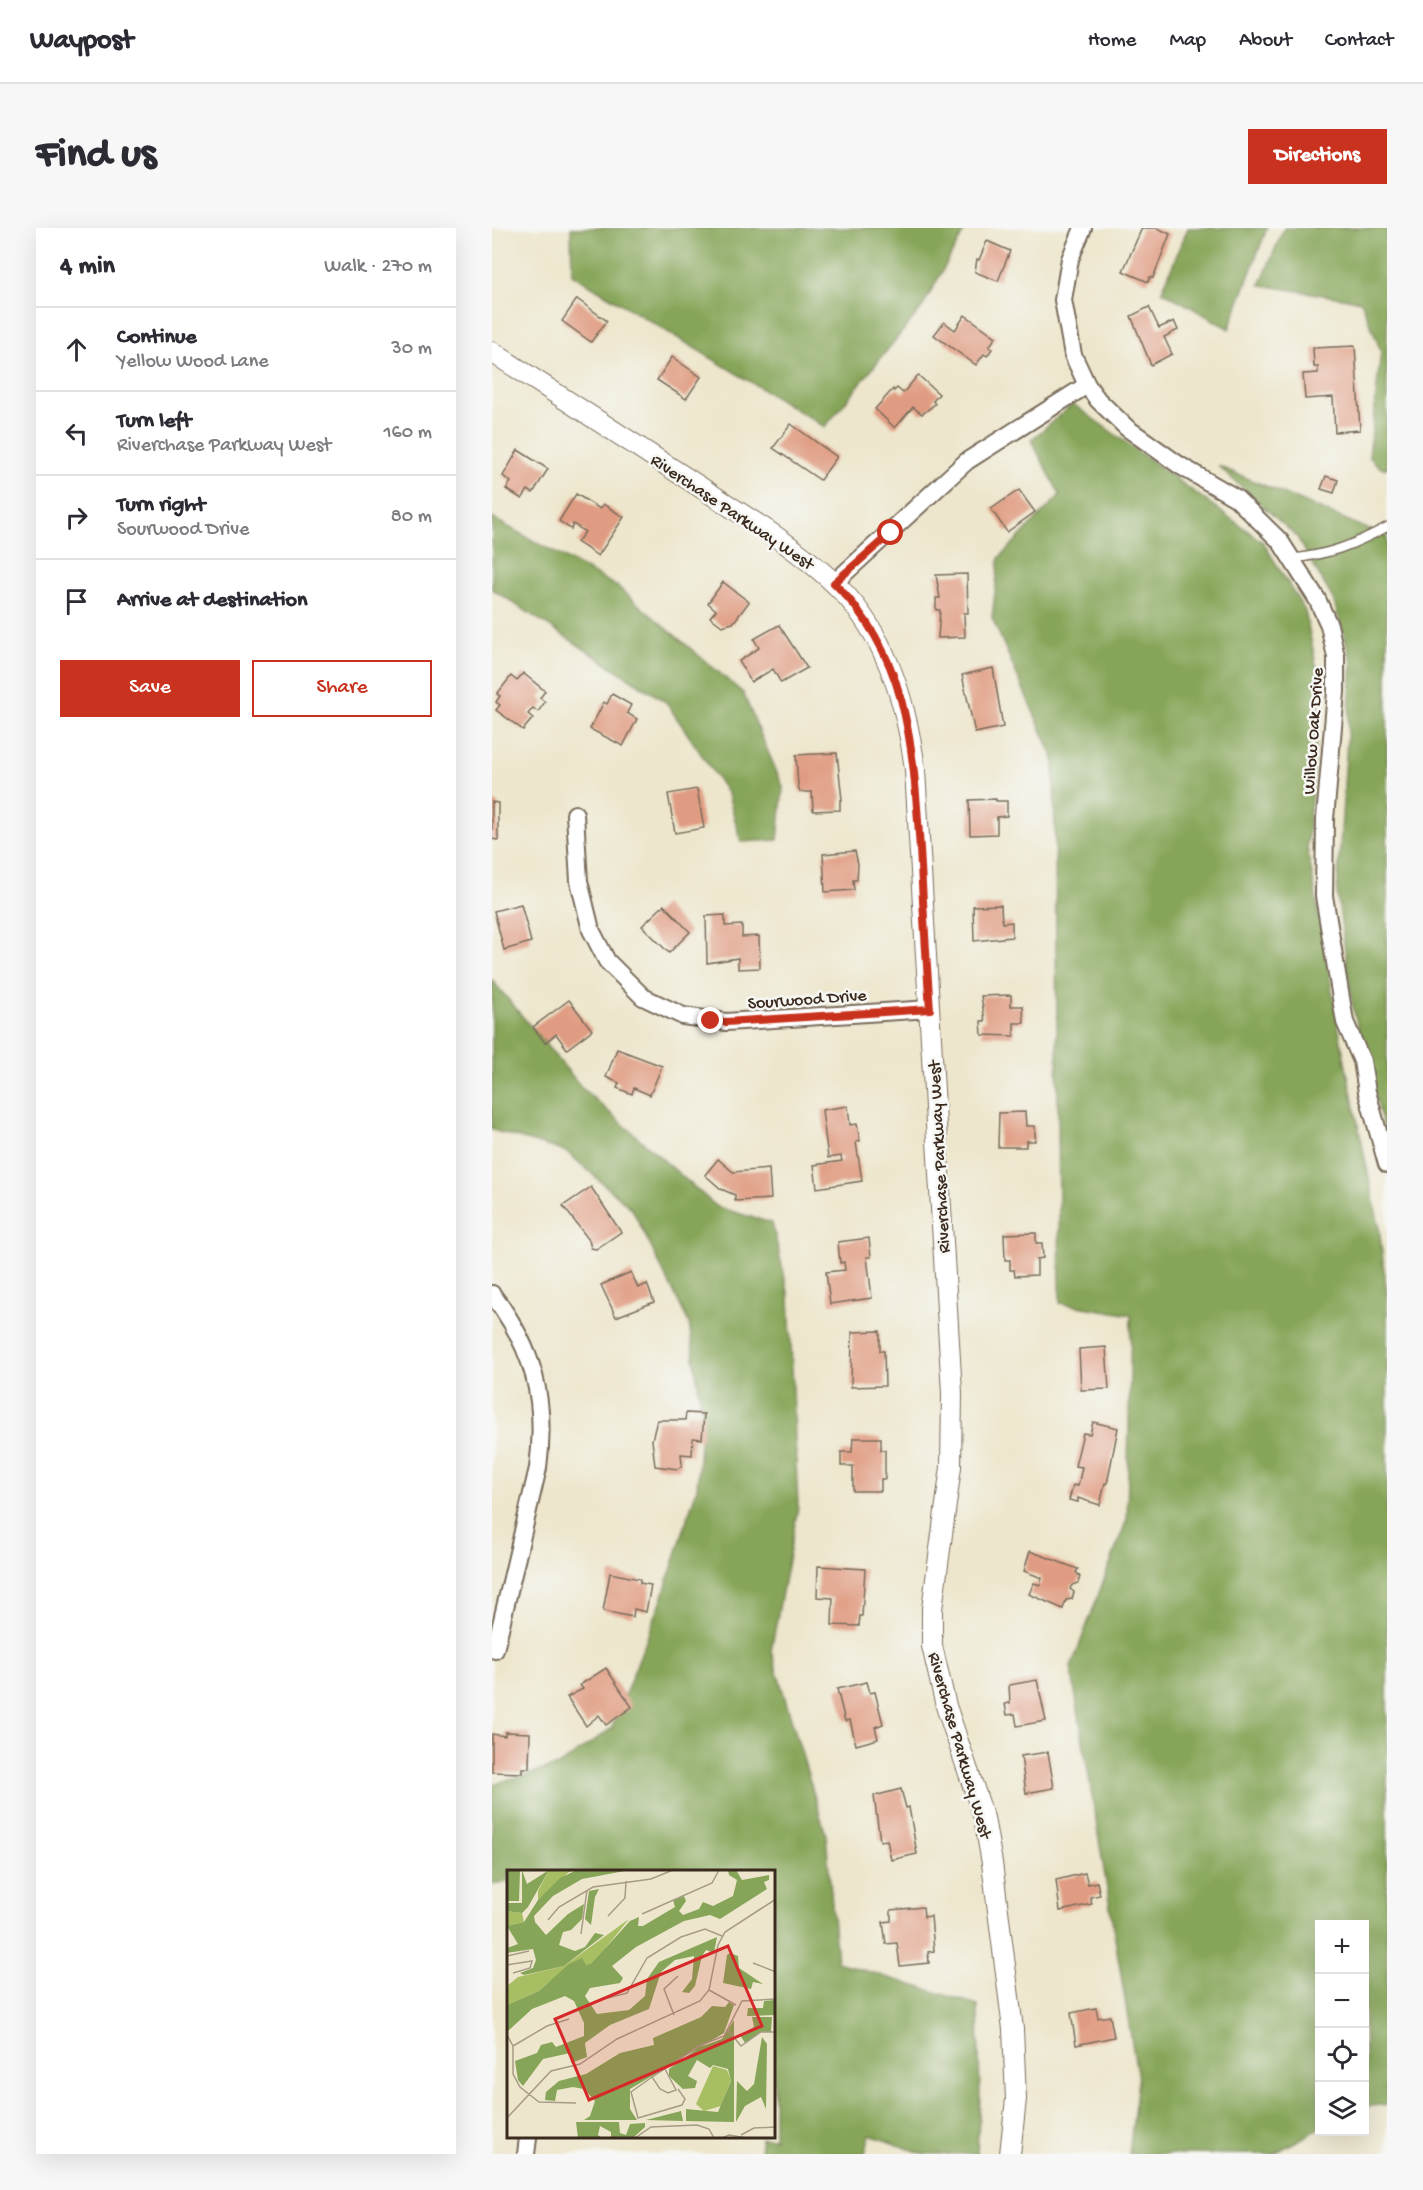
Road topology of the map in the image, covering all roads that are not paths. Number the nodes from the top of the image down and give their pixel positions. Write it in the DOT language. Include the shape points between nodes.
graph roads {
  1 [pos="1083,228"];
  2 [pos="492,352"];
  3 [pos="1087,385"];
  4 [pos="1387,527"];
  5 [pos="1290,559"];
  6 [pos="834,583"];
  7 [pos="575,814"];
  8 [pos="930,1009"];
  9 [pos="1387,1164"];
  10 [pos="492,1294"];
  11 [pos="495,1650"];
  12 [pos="528,2139"];
  13 [pos="526,2154"];
  14 [pos="1010,2154"];
  1 -- 3 [label="street, Willow Oak Drive" via="1070,259 1063,300 1073,355"];
  2 -- 6 [label="street, Riverchase Parkway West" via="768,531"];
  3 -- 5 [label="street, Willow Oak Drive" via="1127,428 1236,498 1280,541"];
  3 -- 6 [label="street" via="967,461"];
  4 -- 5 [label="lane" via="1348,547"];
  5 -- 9 [label="street, Willow Oak Drive" via="1317,599 1329,625 1336,657 1324,896 1345,1022 1362,1062"];
  6 -- 8 [label="street, Riverchase Parkway West" via="881,648 909,728"];
  7 -- 8 [label="street, Sourwood Drive" via="579,881 591,930 607,961 643,997 683,1016 726,1022"];
  8 -- 14 [label="street, Riverchase Parkway West" via="952,1393 951,1467 932,1609 932,1646 946,1706 984,1818 992,1863 1013,2029 1016,2099"];
  10 -- 11 [label="street" via="516,1330 535,1371 542,1441"];
  12 -- 13 [label="street"];
}
